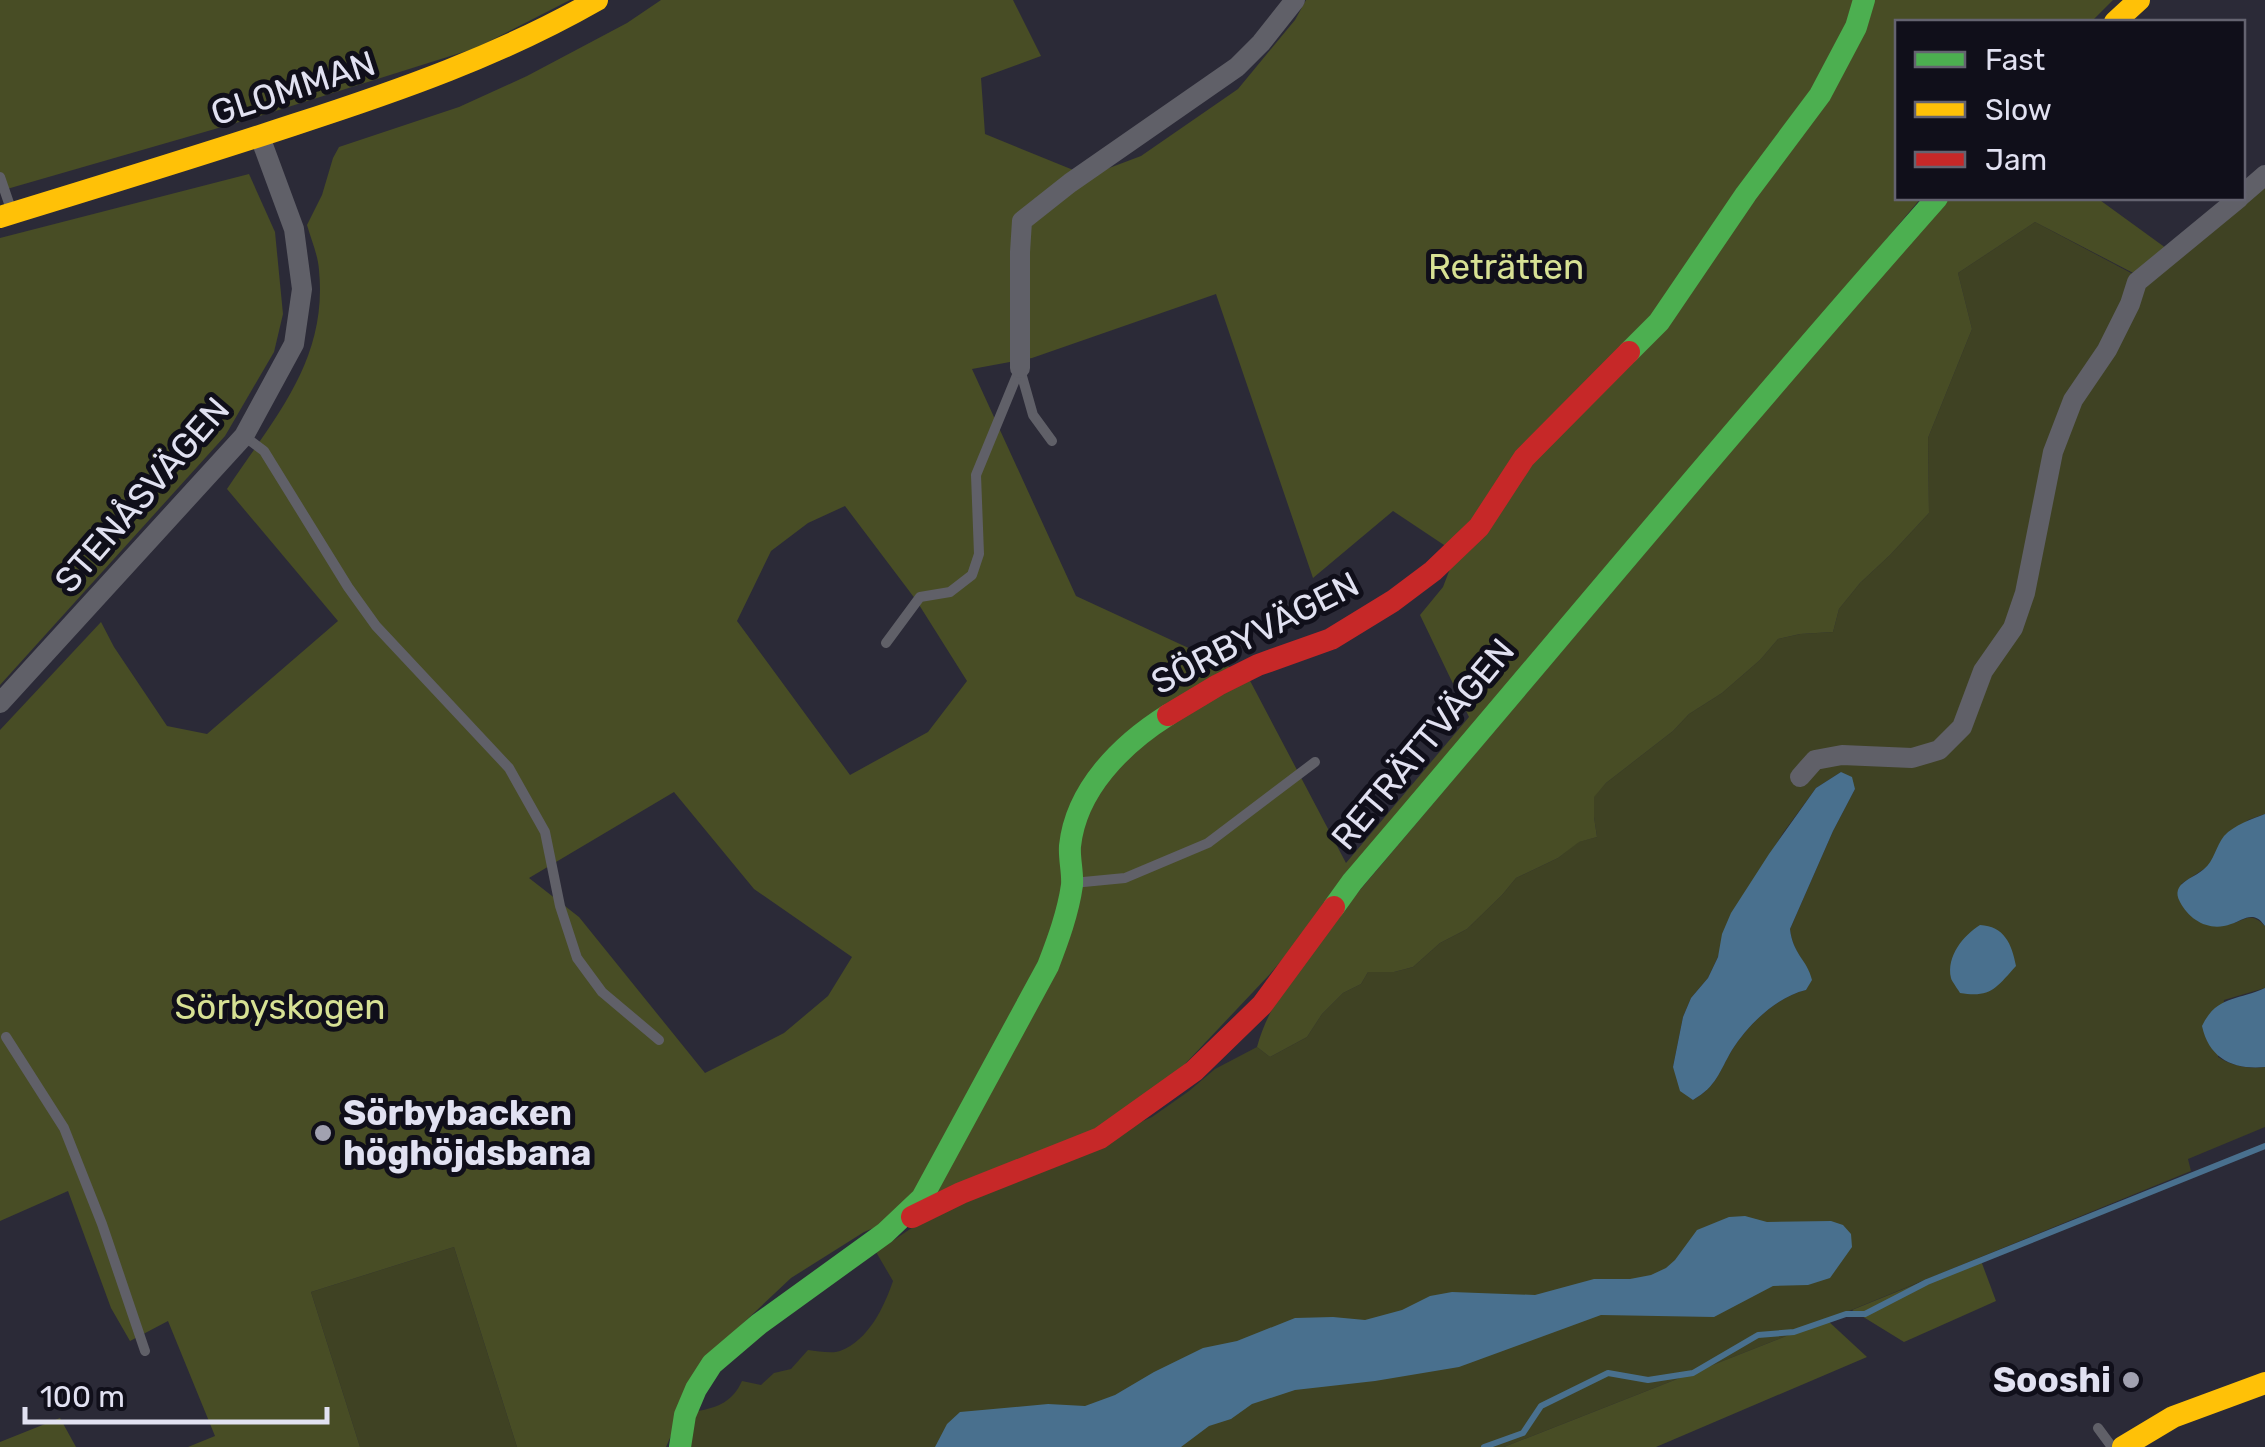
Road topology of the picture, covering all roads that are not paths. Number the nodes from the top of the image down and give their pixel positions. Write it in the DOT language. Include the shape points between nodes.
graph roads {
  1 [pos="597,0"];
  2 [pos="1295,0"];
  3 [pos="1864,0"];
  4 [pos="2138,0"];
  5 [pos="2116,20"];
  6 [pos="260,137"];
  7 [pos="0,176"];
  8 [pos="2265,176"];
  9 [pos="2245,193"];
  10 [pos="1934,200"];
  11 [pos="2236,200"];
  12 [pos="6,215"];
  13 [pos="1020,368"];
  14 [pos="244,436"];
  15 [pos="1052,441"];
  16 [pos="886,643"];
  17 [pos="0,703"];
  18 [pos="1315,762"];
  19 [pos="1800,777"];
  20 [pos="1072,883"];
  21 [pos="6,1037"];
  22 [pos="659,1040"];
  23 [pos="885,1233"];
  24 [pos="144,1351"];
  25 [pos="2265,1383"];
  26 [pos="2098,1428"];
  27 [pos="680,1447"];
  28 [pos="2112,1447"];
  29 [pos="2123,1447"];
  1 -- 6 [label="street, GLOMMAN" via="484,58"];
  2 -- 13 [label="street" via="1237,67 1022,220"];
  3 -- 20 [label="street, SÖRBYVÄGEN" via="1820,95 1659,322 1524,458 1479,527 1394,601 1331,638 1218,685 1136,738 1081,804 1070,846"];
  4 -- 5 [label="street"];
  6 -- 12 [label="street, GLOMMAN"];
  6 -- 14 [label="street, STENÅSVÄGEN" via="294,229 302,288 294,344"];
  7 -- 12 [label="lane"];
  8 -- 9 [label="street"];
  10 -- 23 [label="street, RETRÄTTVÄGEN" via="1352,882 1236,1032 1100,1138 960,1193"];
  11 -- 19 [label="street" via="2137,282 2107,350 2072,400 2053,452 2025,593 2013,628 1983,670 1962,728 1939,750 1912,758 1816,760"];
  13 -- 15 [label="lane" via="1033,415"];
  13 -- 16 [label="lane" via="976,475 979,554 972,575 950,592 920,597"];
  14 -- 17 [label="street, STENÅSVÄGEN"];
  14 -- 22 [label="lane" via="264,451 376,626 509,768 545,832 577,958 602,992"];
  18 -- 20 [label="lane" via="1208,843 1125,878"];
  20 -- 23 [label="street, SÖRBYVÄGEN" via="1060,936 1032,998 922,1198"];
  21 -- 24 [label="lane" via="64,1128"];
  23 -- 27 [label="street, SÖRBYVÄGEN" via="712,1364 685,1416"];
  25 -- 29 [label="street" via="2161,1423"];
  26 -- 28 [label="lane"];
}
